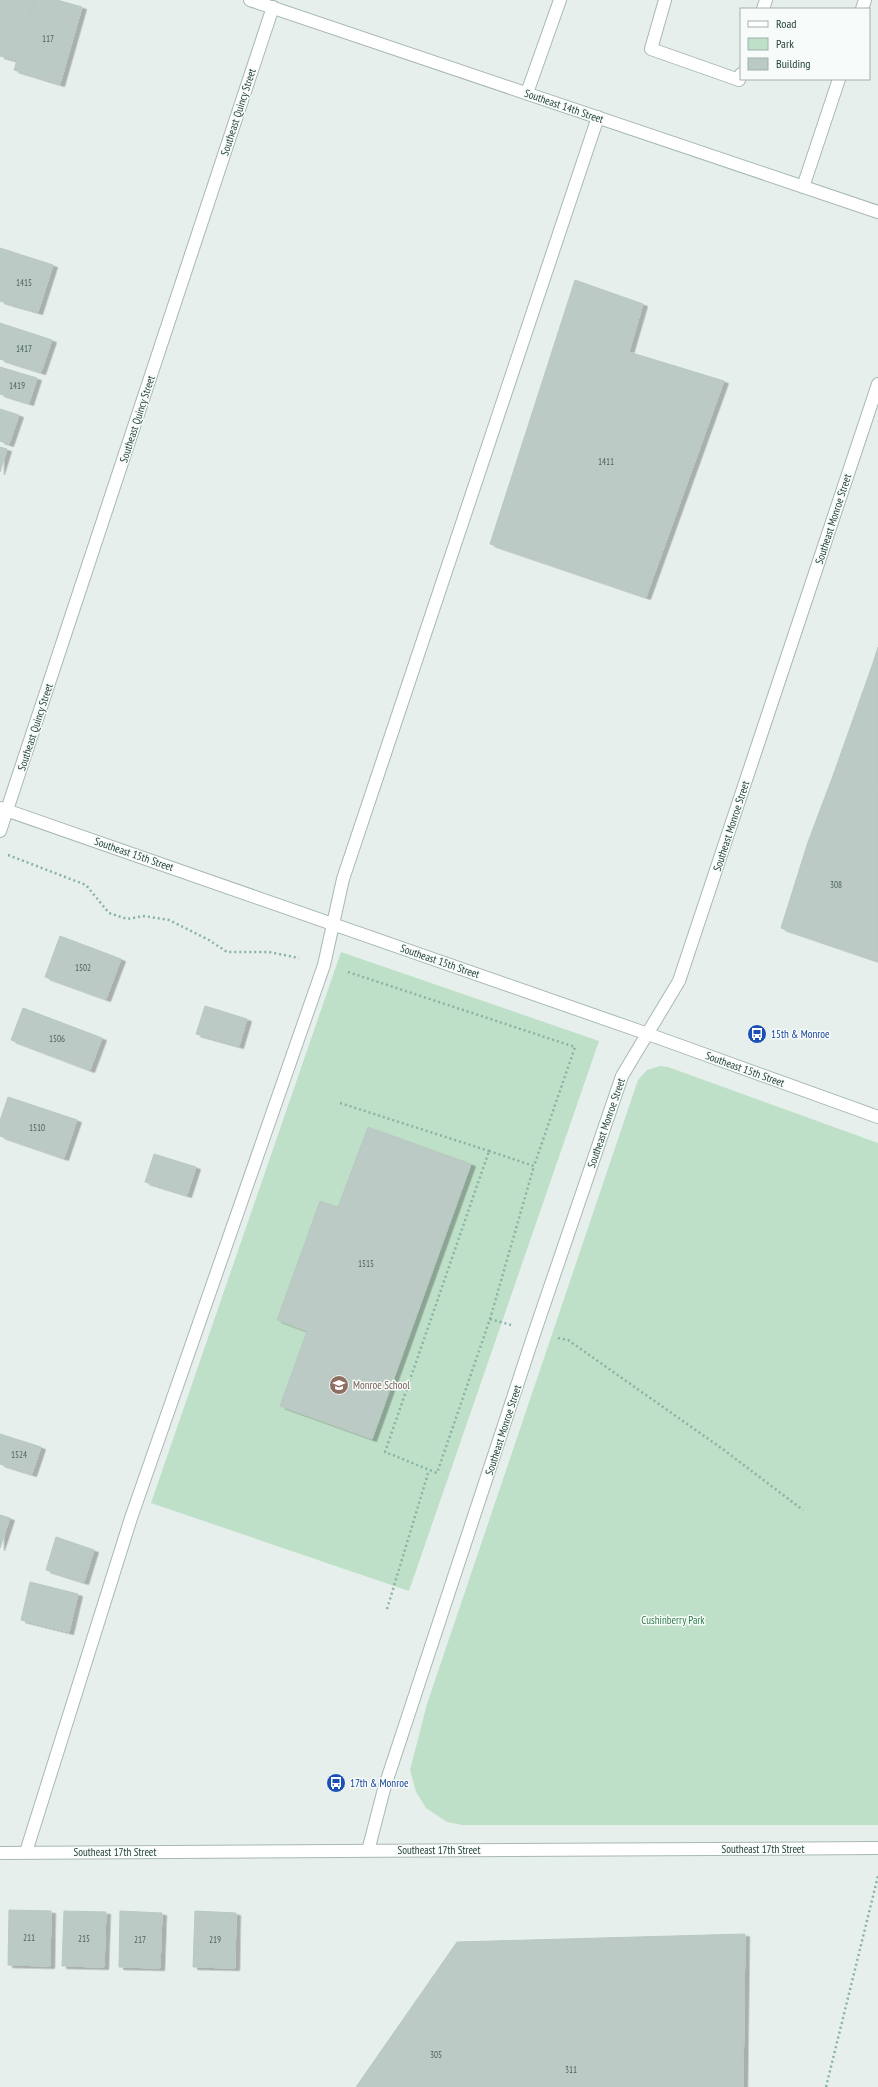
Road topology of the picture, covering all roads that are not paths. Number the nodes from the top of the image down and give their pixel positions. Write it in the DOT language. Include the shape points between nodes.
graph roads {
  1 [pos="250,0"];
  2 [pos="560,0"];
  3 [pos="665,0"];
  4 [pos="273,7"];
  5 [pos="740,77"];
  6 [pos="839,80"];
  7 [pos="527,93"];
  8 [pos="598,117"];
  9 [pos="803,186"];
  10 [pos="878,212"];
  11 [pos="878,384"];
  12 [pos="874,410"];
  13 [pos="4,809"];
  14 [pos="0,831"];
  15 [pos="333,924"];
  16 [pos="648,1034"];
  17 [pos="878,1118"];
  18 [pos="878,1848"];
  19 [pos="368,1851"];
  20 [pos="26,1852"];
  21 [pos="0,1853"];
  1 -- 4 [label="street, Southeast 14th Street"];
  2 -- 7 [label="street"];
  3 -- 5 [label="street" via="651,49 739,80"];
  4 -- 7 [label="street, Southeast 14th Street"];
  4 -- 13 [label="street, Southeast Quincy Street"];
  6 -- 9 [label="street"];
  7 -- 8 [label="street, Southeast 14th Street"];
  8 -- 9 [label="street, Southeast 14th Street"];
  8 -- 15 [label="street" via="343,879"];
  9 -- 10 [label="street, Southeast 14th Street"];
  11 -- 12 [label="street, Southeast Monroe Street"];
  12 -- 16 [label="street, Southeast Monroe Street" via="679,981"];
  13 -- 14 [label="street, Southeast Quincy Street"];
  13 -- 15 [label="street, Southeast 15th Street"];
  15 -- 16 [label="street, Southeast 15th Street"];
  15 -- 20 [label="street" via="324,964 131,1518"];
  16 -- 17 [label="street, Southeast 15th Street"];
  16 -- 19 [label="street, Southeast Monroe Street" via="622,1076 384,1789"];
  18 -- 19 [label="street, Southeast 17th Street"];
  19 -- 20 [label="street, Southeast 17th Street"];
  20 -- 21 [label="street, Southeast 17th Street"];
}
